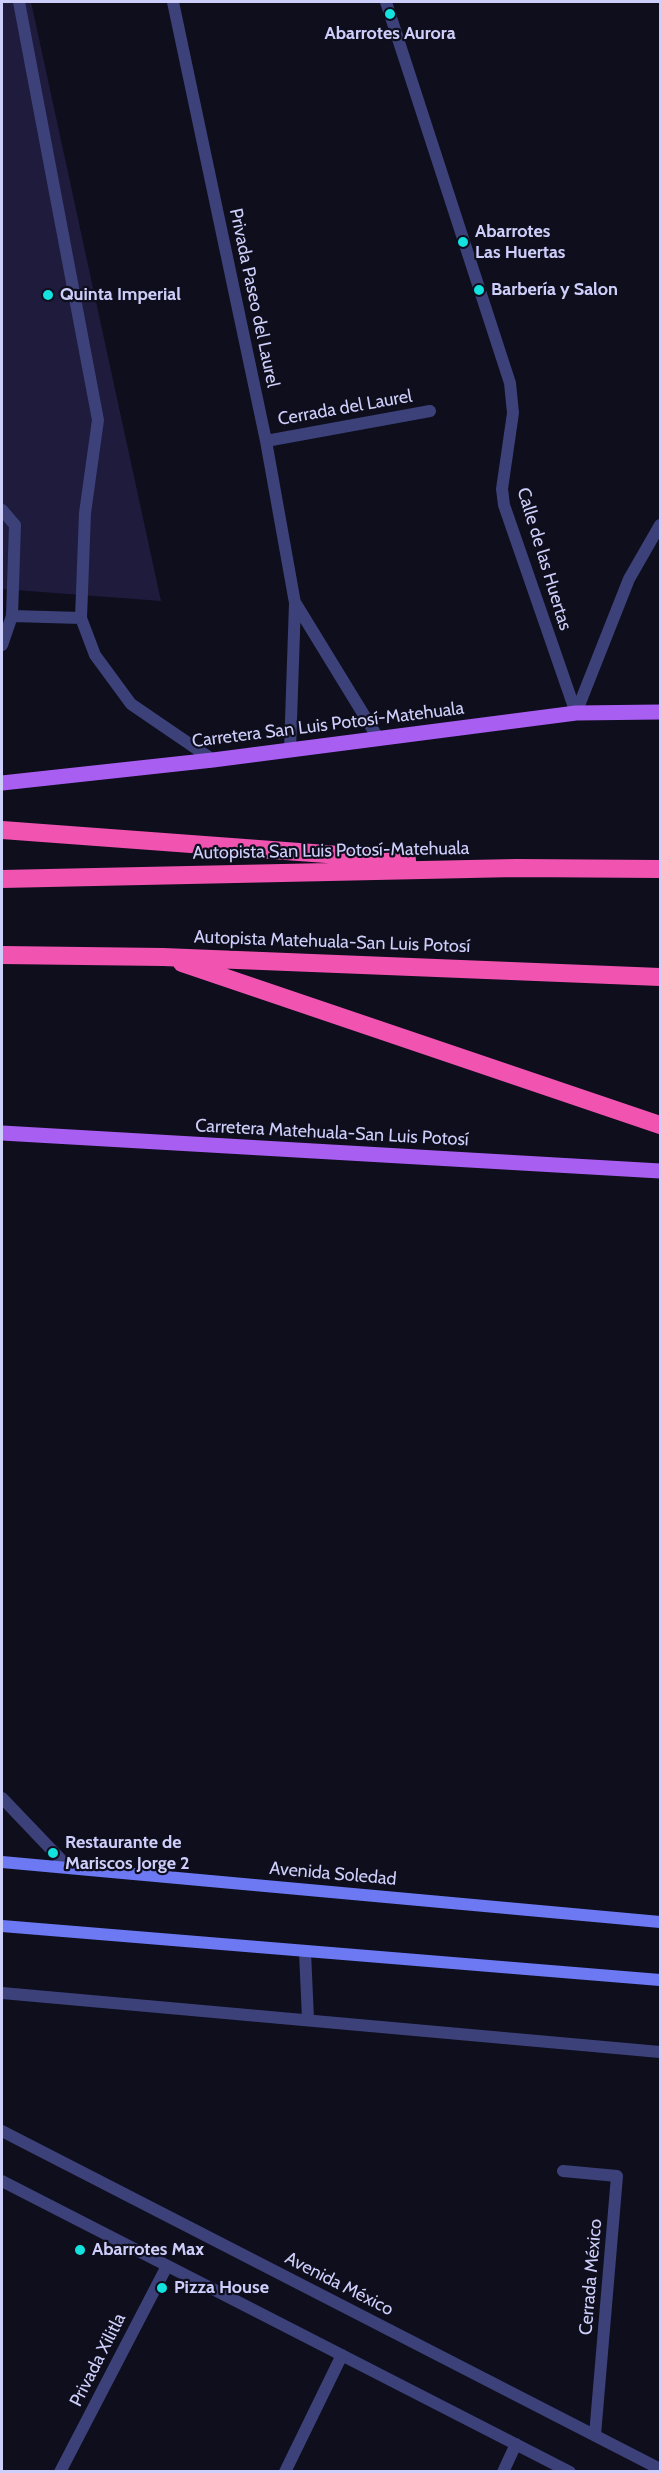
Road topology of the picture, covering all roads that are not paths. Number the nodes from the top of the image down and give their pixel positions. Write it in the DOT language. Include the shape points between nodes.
graph roads {
  1 [pos="19,2"];
  2 [pos="173,2"];
  3 [pos="386,2"];
  4 [pos="430,411"];
  5 [pos="266,441"];
  6 [pos="2,510"];
  7 [pos="660,525"];
  8 [pos="295,603"];
  9 [pos="12,616"];
  10 [pos="81,618"];
  11 [pos="2,645"];
  12 [pos="660,712"];
  13 [pos="576,713"];
  14 [pos="378,738"];
  15 [pos="290,750"];
  16 [pos="213,760"];
  17 [pos="2,783"];
  18 [pos="2,830"];
  19 [pos="516,868"];
  20 [pos="660,869"];
  21 [pos="2,879"];
  22 [pos="2,955"];
  23 [pos="163,957"];
  24 [pos="660,977"];
  25 [pos="660,1125"];
  26 [pos="2,1133"];
  27 [pos="660,1171"];
  28 [pos="2,1798"];
  29 [pos="2,1862"];
  30 [pos="68,1867"];
  31 [pos="660,1923"];
  32 [pos="2,1926"];
  33 [pos="305,1952"];
  34 [pos="660,1980"];
  35 [pos="2,1993"];
  36 [pos="308,2019"];
  37 [pos="660,2052"];
  38 [pos="2,2131"];
  39 [pos="563,2171"];
  40 [pos="2,2181"];
  41 [pos="167,2266"];
  42 [pos="342,2355"];
  43 [pos="595,2435"];
  44 [pos="516,2444"];
  45 [pos="660,2469"];
  46 [pos="60,2472"];
  47 [pos="285,2472"];
  48 [pos="503,2472"];
  49 [pos="570,2472"];
  1 -- 10 [label="street" via="98,420 85,513"];
  2 -- 5 [label="street, Privada Paseo del Laurel"];
  3 -- 13 [label="street, Calle de las Huertas" via="510,383 513,413 502,489 504,505"];
  4 -- 5 [label="street, Cerrada del Laurel"];
  5 -- 8 [label="street, Privada Paseo del Laurel"];
  6 -- 9 [label="street" via="15,525"];
  7 -- 13 [label="street" via="629,579"];
  8 -- 14 [label="street, Privada Paseo del Laurel"];
  8 -- 15 [label="street, Privada Paseo del Laurel"];
  9 -- 10 [label="street"];
  9 -- 11 [label="street"];
  10 -- 16 [label="street" via="95,654 131,704"];
  12 -- 13 [label="main road, Carretera San Luis Potosí-Matehuala"];
  13 -- 14 [label="main road, Carretera San Luis Potosí-Matehuala"];
  14 -- 15 [label="main road, Carretera San Luis Potosí-Matehuala"];
  15 -- 16 [label="main road, Carretera San Luis Potosí-Matehuala"];
  16 -- 17 [label="main road, Carretera San Luis Potosí-Matehuala"];
  18 -- 19 [label="highway"];
  19 -- 20 [label="highway, Autopista San Luis Potosí-Matehuala"];
  19 -- 21 [label="highway, Autopista San Luis Potosí-Matehuala"];
  22 -- 23 [label="highway, Autopista Matehuala-San Luis Potosí"];
  23 -- 24 [label="highway, Autopista Matehuala-San Luis Potosí"];
  23 -- 25 [label="highway"];
  26 -- 27 [label="main road, Carretera Matehuala-San Luis Potosí"];
  28 -- 30 [label="street"];
  29 -- 30 [label="street, Avenida Soledad"];
  30 -- 31 [label="street, Avenida Soledad"];
  32 -- 33 [label="street"];
  33 -- 34 [label="street"];
  33 -- 36 [label="street"];
  35 -- 36 [label="street"];
  36 -- 37 [label="street"];
  38 -- 43 [label="street, Avenida México"];
  39 -- 43 [label="street, Cerrada México" via="617,2176"];
  40 -- 41 [label="street"];
  41 -- 42 [label="street"];
  41 -- 46 [label="street, Privada Xilitla"];
  42 -- 44 [label="street"];
  42 -- 47 [label="street"];
  43 -- 45 [label="street, Avenida México"];
  44 -- 48 [label="street"];
  44 -- 49 [label="street"];
}
